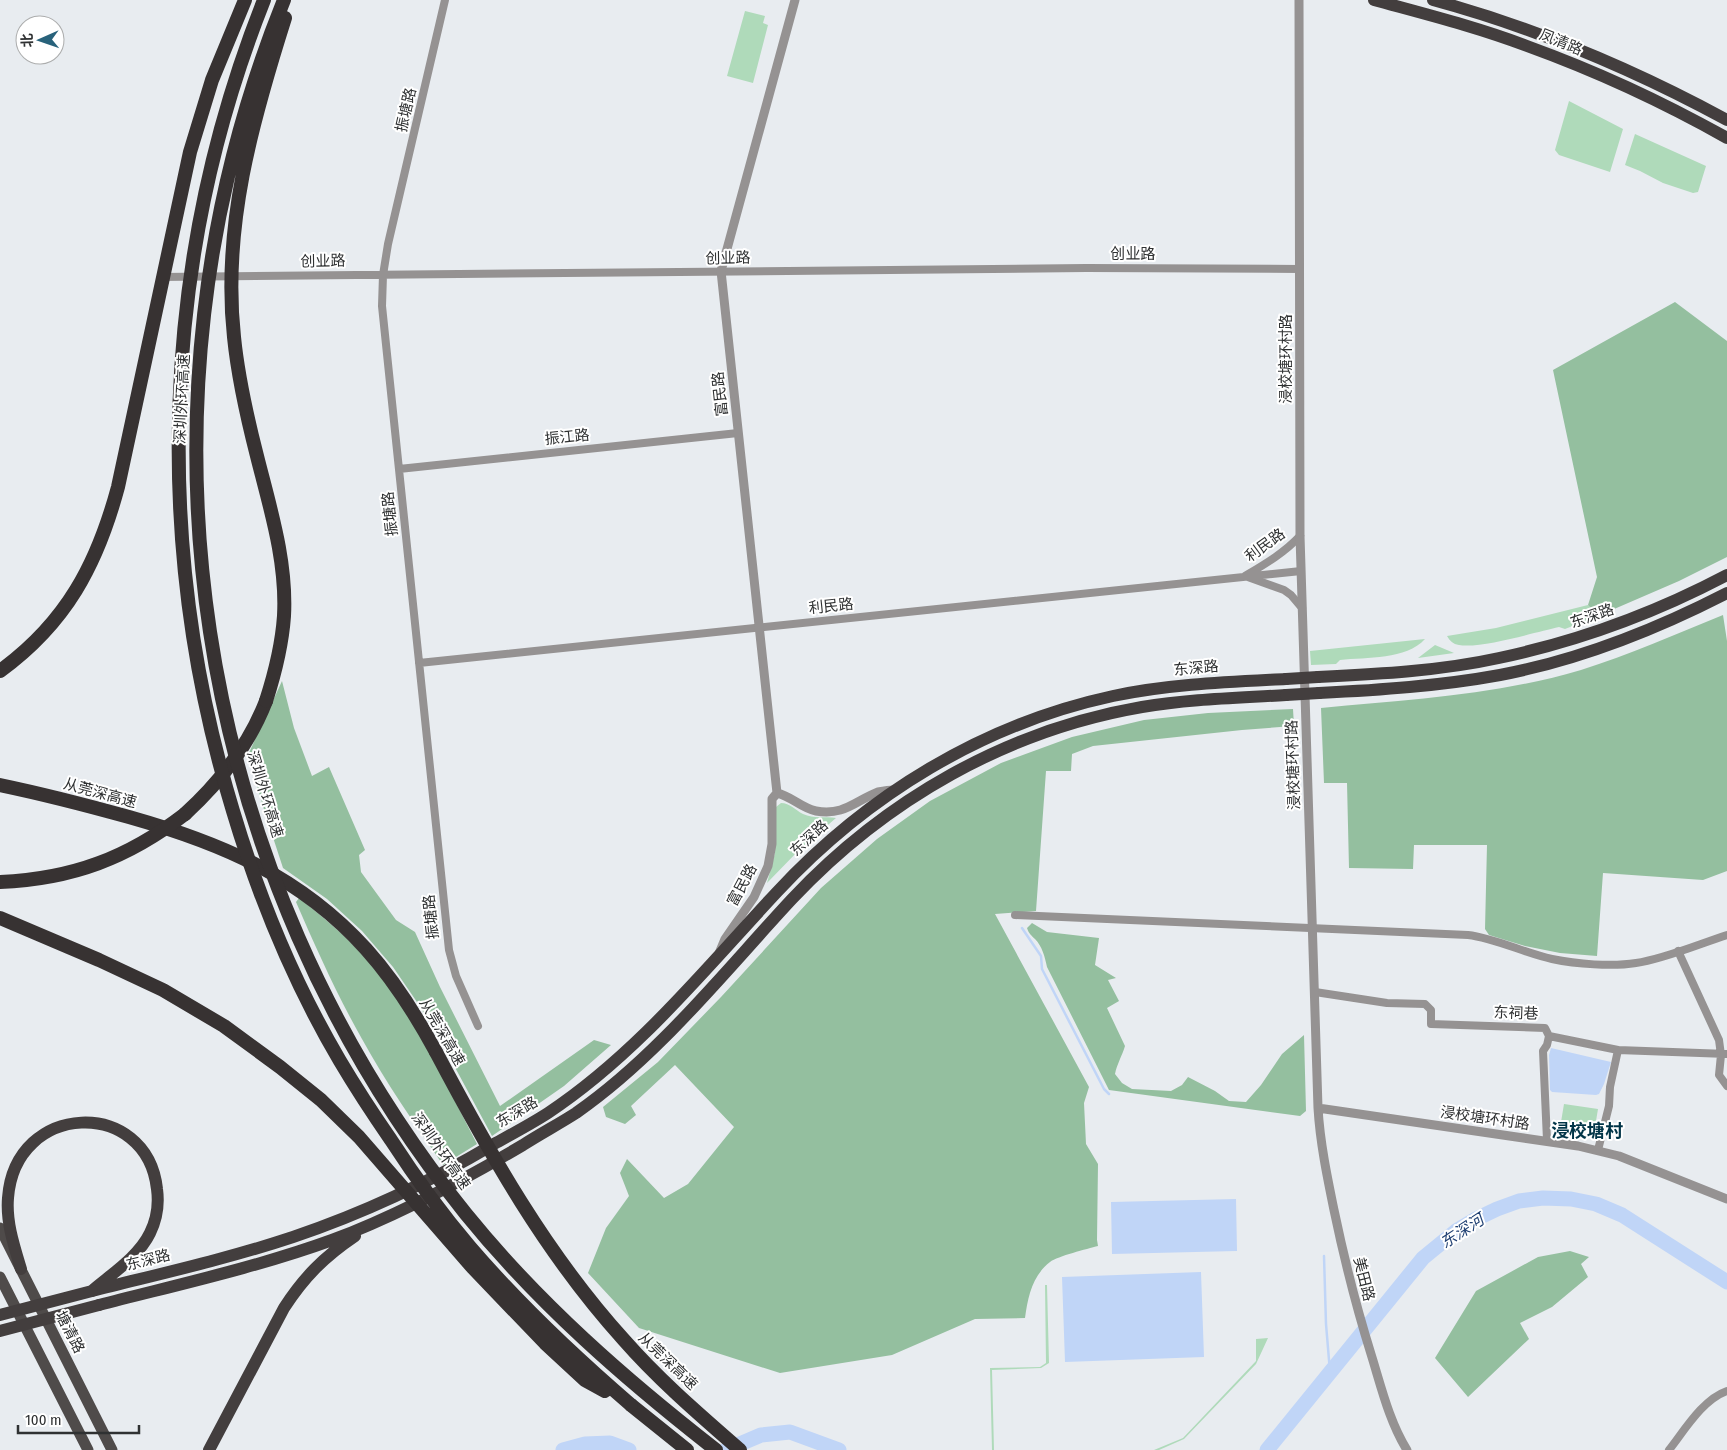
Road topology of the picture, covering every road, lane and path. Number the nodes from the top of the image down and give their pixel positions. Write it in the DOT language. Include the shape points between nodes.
graph roads {
  1 [pos="245,0"];
  2 [pos="264,0"];
  3 [pos="284,0"];
  4 [pos="292,0"];
  5 [pos="445,0"];
  6 [pos="795,0"];
  7 [pos="1299,0"];
  8 [pos="1374,0"];
  9 [pos="1433,0"];
  10 [pos="1727,120"];
  11 [pos="1727,138"];
  12 [pos="1300,269"];
  13 [pos="721,271"];
  14 [pos="383,274"];
  15 [pos="156,277"];
  16 [pos="738,433"];
  17 [pos="399,469"];
  18 [pos="1300,536"];
  19 [pos="1301,571"];
  20 [pos="1727,575"];
  21 [pos="1245,576"];
  22 [pos="1727,593"];
  23 [pos="1302,608"];
  24 [pos="759,627"];
  25 [pos="419,663"];
  26 [pos="0,671"];
  27 [pos="0,786"];
  28 [pos="894,790"];
  29 [pos="777,793"];
  30 [pos="0,882"];
  31 [pos="1015,915"];
  32 [pos="0,918"];
  33 [pos="1313,928"];
  34 [pos="1727,935"];
  35 [pos="1678,951"];
  36 [pos="718,956"];
  37 [pos="1315,992"];
  38 [pos="478,1026"];
  39 [pos="1549,1036"];
  40 [pos="1618,1050"];
  41 [pos="1724,1054"];
  42 [pos="1727,1086"];
  43 [pos="1318,1108"];
  44 [pos="1546,1140"];
  45 [pos="1598,1150"];
  46 [pos="1727,1199"];
  47 [pos="375,1223"];
  48 [pos="0,1228"];
  49 [pos="20,1269"];
  50 [pos="0,1277"];
  51 [pos="92,1291"];
  52 [pos="0,1315"];
  53 [pos="0,1331"];
  54 [pos="1727,1391"];
  55 [pos="631,1405"];
  56 [pos="88,1450"];
  57 [pos="112,1450"];
  58 [pos="208,1450"];
  59 [pos="687,1450"];
  60 [pos="716,1450"];
  61 [pos="740,1450"];
  62 [pos="1407,1450"];
  63 [pos="1669,1450"];
  1 -- 26 [label="highway, bridge" via="212,80 190,152 120,478 102,539 85,577 61,613 33,644"];
  2 -- 55 [label="highway, 深圳外环高速, bridge" via="232,89 209,177 190,278 181,380 178,472 183,564 196,655 222,774 247,855 277,934 326,1036 370,1109 470,1248 547,1330"];
  3 -- 60 [label="highway, 深圳外环高速, bridge" via="251,90 224,190 207,290 197,403 197,498 205,601 223,703 248,800 290,917 332,1007 355,1051 437,1175 483,1234 568,1325"];
  4 -- 30 [label="highway, bridge" via="263,90 245,162 236,211 232,267 232,310 240,378 275,528 283,577 281,639 266,700 252,732 217,782 185,814 143,843 97,865 50,877"];
  5 -- 14 [label="street, 振塘路"];
  6 -- 13 [label="street, 富民路"];
  7 -- 12 [label="street, 浸校塘环村路"];
  8 -- 11 [label="highway, 凤清路" via="1527,46 1654,99"];
  9 -- 10 [label="highway, 凤清路" via="1498,19 1596,56 1660,84"];
  12 -- 13 [label="street, 创业路"];
  12 -- 18 [label="street, 浸校塘环村路"];
  13 -- 14 [label="street, 创业路"];
  13 -- 16 [label="street, 富民路"];
  14 -- 15 [label="street, 创业路"];
  14 -- 17 [label="street, 振塘路" via="382,306"];
  16 -- 17 [label="street, 振江路"];
  16 -- 24 [label="street, 富民路"];
  17 -- 25 [label="street, 振塘路"];
  18 -- 19 [label="street, 浸校塘环村路"];
  18 -- 21 [label="street, 利民路" via="1276,557"];
  19 -- 21 [label="street, 利民路"];
  19 -- 23 [label="street, 浸校塘环村路"];
  20 -- 28 [label="highway, 东深路, bridge" via="1638,616 1578,638 1498,658 1427,669 1156,688 1079,705 991,736"];
  21 -- 23 [label="street, 利民路" via="1284,590"];
  21 -- 24 [label="street, 利民路"];
  22 -- 47 [label="highway, 东深路, bridge" via="1644,632 1600,648 1501,675 1438,684 1180,702 1138,708 1056,728 979,760 886,815 851,842 824,866 647,1053 576,1113 443,1191"];
  23 -- 33 [label="street, 浸校塘环村路"];
  24 -- 25 [label="street, 利民路"];
  24 -- 29 [label="street, 富民路"];
  25 -- 38 [label="street, 振塘路" via="449,950 456,976"];
  27 -- 61 [label="highway, 从莞深高速, bridge" via="166,827 228,850 268,870 313,900 341,924 367,949 400,992 501,1171 538,1230 578,1284 649,1367"];
  28 -- 29 [label="street" via="879,792 842,810 826,812 810,810"];
  28 -- 36 [label="highway, 东深路" via="807,860"];
  29 -- 36 [label="street, 富民路" via="772,799 772,844 764,877 725,939"];
  31 -- 33 [label="street"];
  32 -- 55 [label="highway, bridge" via="124,970 163,990 224,1026 280,1067 359,1136 467,1261 545,1343 585,1380"];
  33 -- 35 [label="street" via="1480,937 1548,958 1601,964 1635,964"];
  33 -- 37 [label="street, 浸校塘环村路"];
  34 -- 35 [label="street"];
  35 -- 41 [label="street"];
  36 -- 51 [label="highway, 东深路" via="642,1035 584,1086 547,1114 453,1167 374,1207 290,1238"];
  37 -- 39 [label="street, 东祠巷" via="1387,1003 1425,1004 1431,1010 1430,1024 1545,1028"];
  37 -- 43 [label="street, 浸校塘环村路"];
  39 -- 40 [label="street, 东祠巷"];
  39 -- 44 [label="street" via="1542,1052"];
  40 -- 41 [label="street, 东祠巷"];
  40 -- 45 [label="street"];
  41 -- 42 [label="street" via="1719,1075"];
  43 -- 44 [label="street, 浸校塘环村路"];
  43 -- 62 [label="street, 美田路" via="1326,1168 1353,1295 1394,1426"];
  44 -- 45 [label="street, 浸校塘环村路"];
  45 -- 46 [label="street, 浸校塘环村路"];
  47 -- 53 [label="highway, 东深路, bridge" via="274,1258"];
  47 -- 58 [label="highway" via="334,1250 294,1292"];
  48 -- 49 [label="main road, 塘清路"];
  49 -- 51 [label="highway" via="11,1235 7,1200 11,1176 21,1154 38,1138 59,1126 82,1122 111,1127 133,1140 150,1161 159,1201 156,1217 143,1244"];
  49 -- 57 [label="main road, 塘清路"];
  50 -- 56 [label="main road"];
  51 -- 52 [label="highway, 东深路, bridge"];
  54 -- 63 [label="street" via="1705,1405"];
  55 -- 59 [label="highway, 深圳外环高速"];
}
